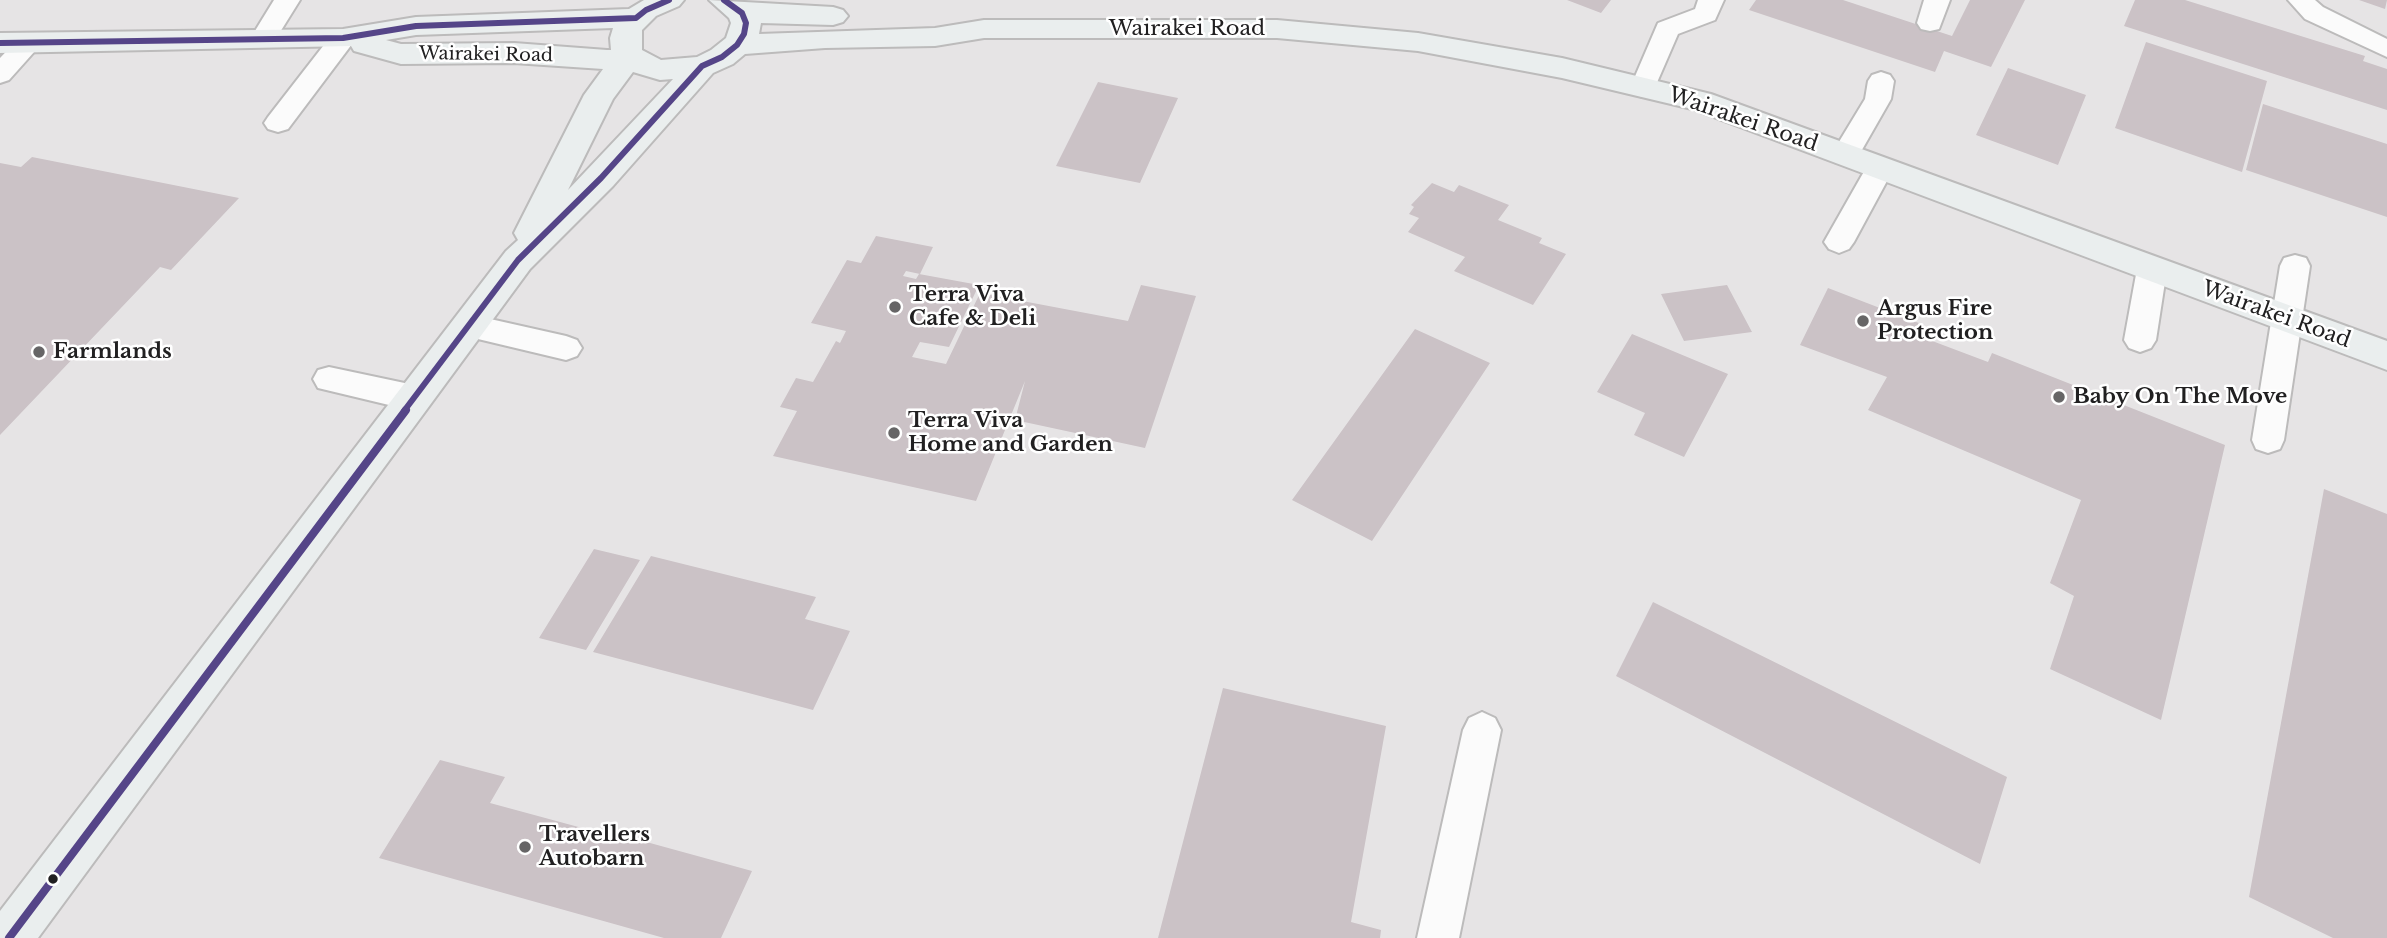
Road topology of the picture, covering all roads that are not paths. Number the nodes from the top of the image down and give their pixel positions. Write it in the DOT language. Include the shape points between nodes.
graph roads {
  1 [pos="287,0"];
  2 [pos="670,0"];
  3 [pos="1711,0"];
  4 [pos="2301,0"];
  5 [pos="740,4"];
  6 [pos="636,18"];
  7 [pos="984,29"];
  8 [pos="343,38"];
  9 [pos="263,39"];
  10 [pos="0,43"];
  11 [pos="30,43"];
  12 [pos="737,45"];
  13 [pos="2387,49"];
  14 [pos="630,56"];
  15 [pos="702,66"];
  16 [pos="0,74"];
  17 [pos="1881,81"];
  18 [pos="1643,88"];
  19 [pos="278,123"];
  20 [pos="1845,155"];
  21 [pos="1880,168"];
  22 [pos="1839,242"];
  23 [pos="518,260"];
  24 [pos="2295,266"];
  25 [pos="2152,269"];
  26 [pos="2288,319"];
  27 [pos="468,326"];
  28 [pos="2140,340"];
  29 [pos="566,348"];
  30 [pos="2387,356"];
  31 [pos="329,379"];
  32 [pos="414,398"];
  33 [pos="2268,440"];
  34 [pos="1482,730"];
  35 [pos="9,938"];
  36 [pos="1438,938"];
  1 -- 9 [label="lane"];
  2 -- 6 [label="street"];
  3 -- 18 [label="lane" via="1706,14 1667,29"];
  4 -- 13 [label="lane" via="2314,13"];
  5 -- 7 [label="street, Wairakei Road" via="935,18"];
  5 -- 12 [label="street" via="746,23"];
  6 -- 8 [label="street, Wairakei Road" via="416,26"];
  6 -- 14 [label="street" via="625,38"];
  7 -- 12 [label="street, Wairakei Road" via="935,37"];
  7 -- 18 [label="street, Wairakei Road" via="1277,29 1418,43 1562,68"];
  8 -- 9 [label="street, Wairakei Road"];
  8 -- 14 [label="street, Wairakei Road" via="401,54 513,53 607,60"];
  8 -- 19 [label="lane"];
  9 -- 11 [label="street, Wairakei Road"];
  10 -- 11 [label="street, Wairakei Road"];
  11 -- 16 [label="lane"];
  12 -- 15 [label="street"];
  14 -- 15 [label="street" via="660,70"];
  14 -- 23 [label="street" via="599,95"];
  15 -- 23 [label="street" via="601,178"];
  17 -- 20 [label="lane" via="1878,99"];
  18 -- 20 [label="street, Wairakei Road" via="1700,101"];
  20 -- 21 [label="street, Wairakei Road"];
  21 -- 22 [label="lane"];
  21 -- 25 [label="street, Wairakei Road"];
  23 -- 27 [label="street"];
  24 -- 26 [label="lane"];
  25 -- 26 [label="street, Wairakei Road"];
  25 -- 28 [label="lane"];
  26 -- 30 [label="street, Wairakei Road"];
  26 -- 33 [label="lane"];
  27 -- 29 [label="lane"];
  27 -- 32 [label="street"];
  31 -- 32 [label="lane"];
  32 -- 35 [label="street"];
  34 -- 36 [label="lane"];
}
